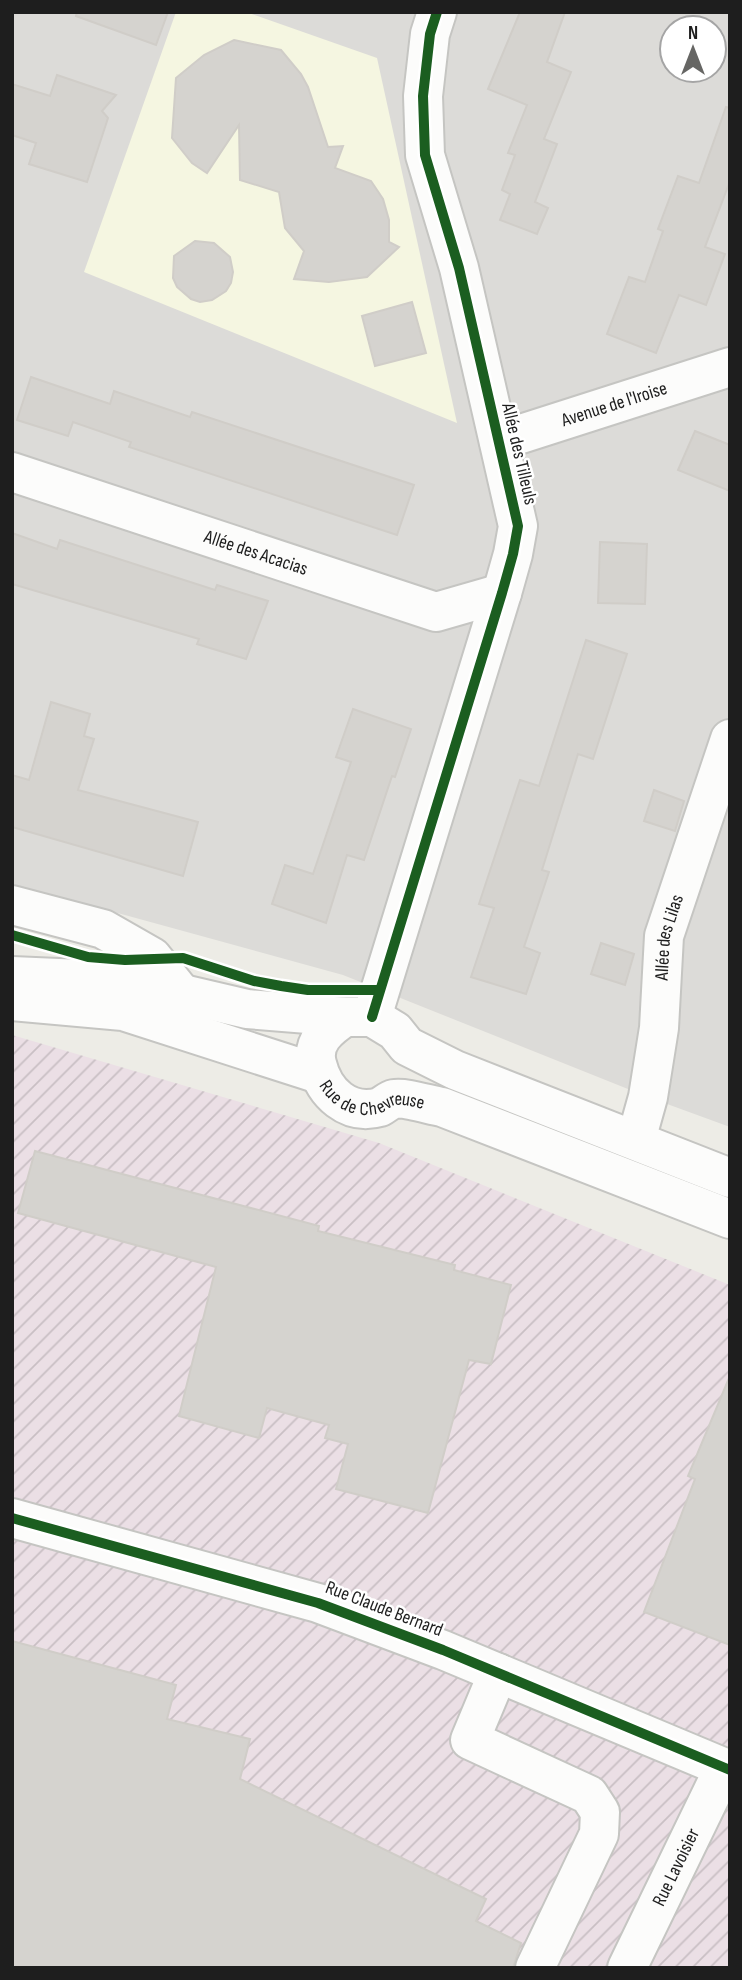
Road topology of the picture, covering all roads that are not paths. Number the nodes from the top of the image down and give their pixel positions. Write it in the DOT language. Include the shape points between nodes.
graph roads {
  1 [pos="437,12"];
  2 [pos="730,367"];
  3 [pos="499,441"];
  4 [pos="12,472"];
  5 [pos="502,593"];
  6 [pos="730,739"];
  7 [pos="12,905"];
  8 [pos="12,976"];
  9 [pos="181,993"];
  10 [pos="12,1001"];
  11 [pos="358,1017"];
  12 [pos="407,1046"];
  13 [pos="319,1074"];
  14 [pos="394,1099"];
  15 [pos="636,1140"];
  16 [pos="730,1178"];
  17 [pos="730,1219"];
  18 [pos="12,1518"];
  19 [pos="498,1673"];
  20 [pos="727,1769"];
  21 [pos="535,1968"];
  22 [pos="627,1968"];
  1 -- 3 [label="street, Allée des Tilleuls" via="423,96 425,155 459,268"];
  2 -- 3 [label="street, Avenue de l'Iroise"];
  3 -- 5 [label="street, Allée des Tilleuls" via="518,526"];
  4 -- 5 [label="street, Allée des Acacias" via="436,611"];
  5 -- 11 [label="street, Allée des Tilleuls"];
  6 -- 15 [label="street, Allée des Lilas" via="664,936 659,1028"];
  7 -- 9 [label="street" via="103,929 152,957"];
  8 -- 9 [label="street" via="127,981"];
  9 -- 11 [label="street" via="247,1009"];
  10 -- 13 [label="street, Rue de Chevreuse" via="123,1011"];
  11 -- 12 [label="street" via="395,1031"];
  11 -- 13 [label="street" via="328,1028 319,1040 315,1058"];
  12 -- 14 [label="street" via="408,1070"];
  12 -- 15 [label="street" via="455,1070"];
  13 -- 14 [label="street, Rue de Chevreuse" via="326,1089 342,1104 380,1107"];
  14 -- 17 [label="street, Rue de Chevreuse" via="442,1107"];
  15 -- 16 [label="street"];
  18 -- 19 [label="street, Rue Claude Bernard" via="318,1603"];
  19 -- 20 [label="street, Rue Claude Bernard"];
  19 -- 21 [label="street" via="470,1740 589,1795 600,1812 598,1834"];
  20 -- 22 [label="street, Rue Lavoisier"];
}
